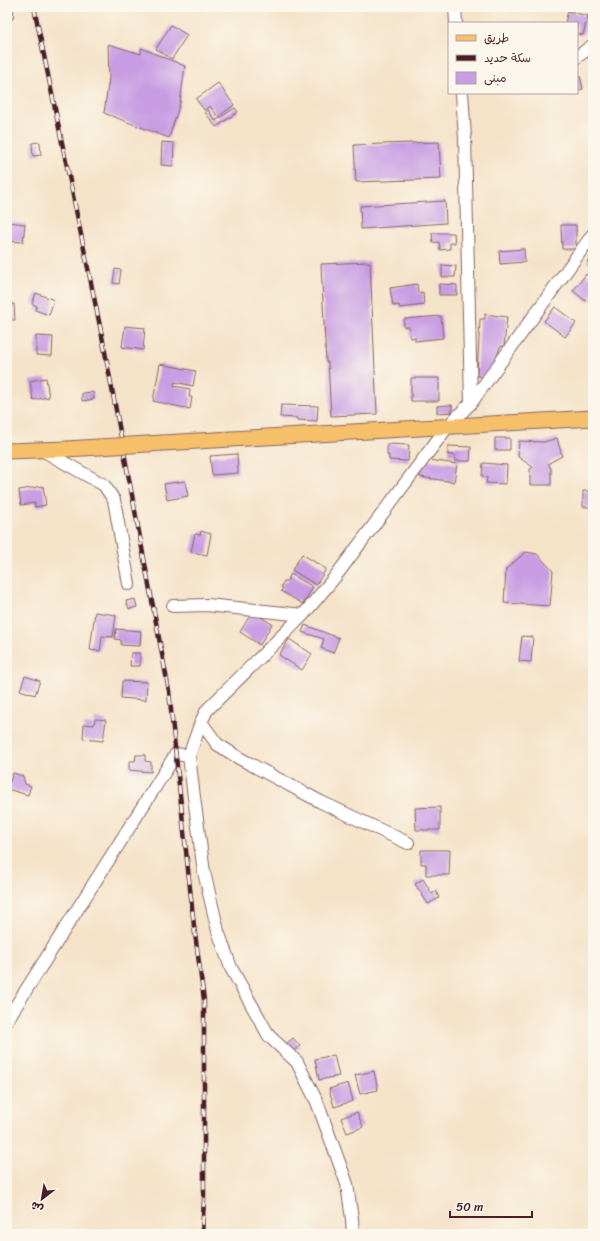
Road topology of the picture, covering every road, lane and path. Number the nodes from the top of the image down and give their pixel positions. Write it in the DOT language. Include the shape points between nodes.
graph roads {
  1 [pos="7,7"];
  2 [pos="455,7"];
  3 [pos="7,15"];
  4 [pos="456,22"];
  5 [pos="593,45"];
  6 [pos="578,56"];
  7 [pos="462,94"];
  8 [pos="593,234"];
  9 [pos="471,403"];
  10 [pos="593,418"];
  11 [pos="448,426"];
  12 [pos="41,449"];
  13 [pos="7,451"];
  14 [pos="129,584"];
  15 [pos="173,606"];
  16 [pos="304,615"];
  17 [pos="201,722"];
  18 [pos="189,756"];
  19 [pos="408,843"];
  20 [pos="7,1020"];
  21 [pos="353,1234"];
  1 -- 3 [label="street"];
  2 -- 4 [label="street"];
  5 -- 6 [label="street"];
  7 -- 9 [label="street"];
  8 -- 9 [label="street"];
  9 -- 11 [label="street"];
  10 -- 11 [label="main road"];
  11 -- 12 [label="main road, bridge"];
  11 -- 16 [label="street"];
  12 -- 13 [label="main road"];
  12 -- 14 [label="street" via="104,485 114,500"];
  15 -- 16 [label="street" via="207,605"];
  16 -- 17 [label="street" via="207,710"];
  17 -- 18 [label="street"];
  17 -- 19 [label="street" via="216,744 239,758 320,802"];
  18 -- 20 [label="street" via="176,754"];
  18 -- 21 [label="street" via="204,872 231,968 268,1036 297,1062 317,1102 347,1184"];
}
